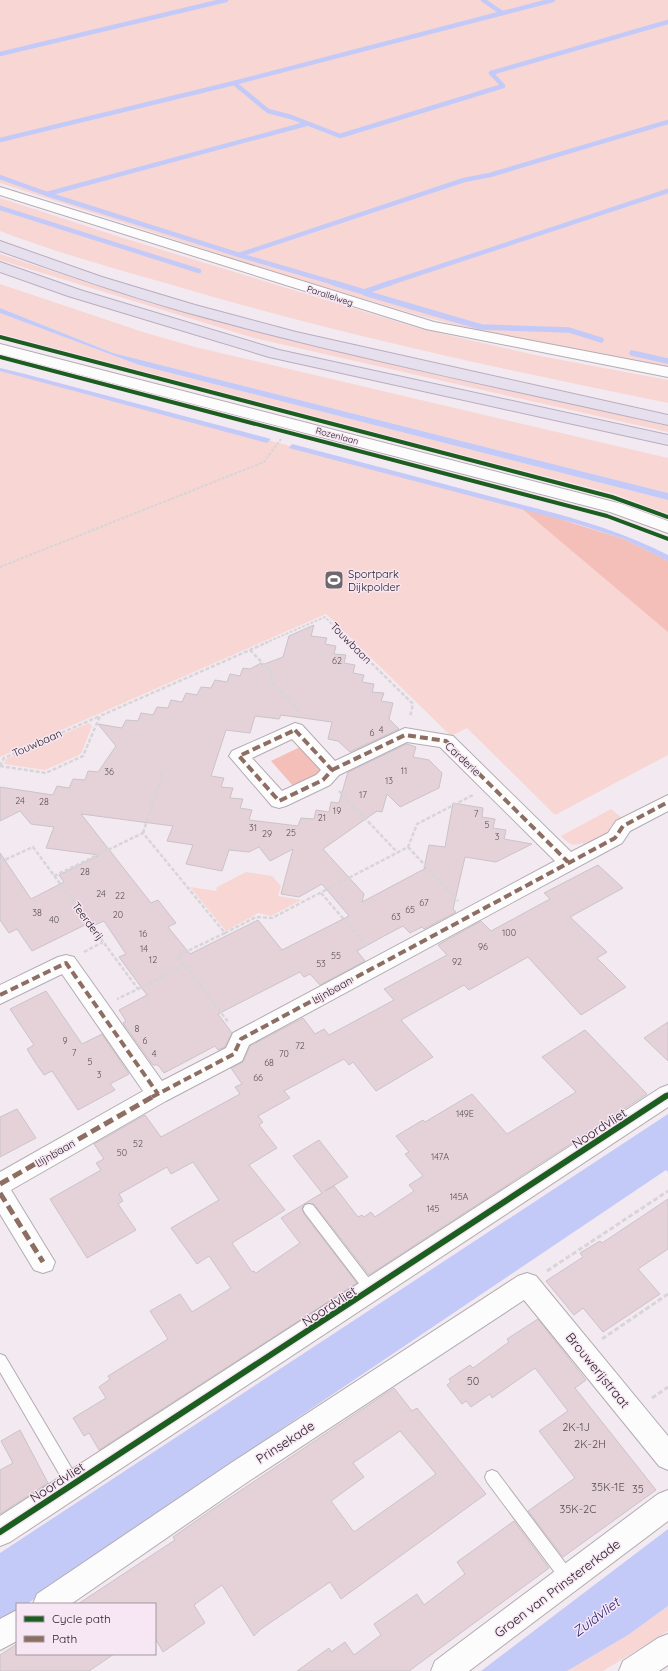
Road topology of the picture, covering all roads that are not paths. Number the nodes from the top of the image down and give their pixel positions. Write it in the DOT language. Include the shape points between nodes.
graph roads {
  1 [pos="0,191"];
  2 [pos="0,246"];
  3 [pos="0,268"];
  4 [pos="0,349"];
  5 [pos="668,372"];
  6 [pos="668,420"];
  7 [pos="668,440"];
  8 [pos="668,527"];
  9 [pos="329,773"];
  10 [pos="668,802"];
  11 [pos="568,862"];
  12 [pos="0,995"];
  13 [pos="158,1094"];
  14 [pos="668,1095"];
  15 [pos="0,1184"];
  16 [pos="0,1193"];
  17 [pos="310,1209"];
  18 [pos="42,1262"];
  19 [pos="527,1284"];
  20 [pos="372,1291"];
  21 [pos="0,1360"];
  22 [pos="668,1457"];
  23 [pos="492,1477"];
  24 [pos="73,1486"];
  25 [pos="668,1504"];
  26 [pos="0,1532"];
  27 [pos="569,1579"];
  28 [pos="47,1603"];
  29 [pos="16,1625"];
  30 [pos="0,1636"];
  31 [pos="668,1648"];
  32 [pos="445,1671"];
  33 [pos="634,1671"];
  1 -- 5 [label="street, Parallelweg" via="431,326"];
  2 -- 6 [label="highway" via="110,284 294,336"];
  3 -- 7 [label="highway" via="81,296 275,354"];
  4 -- 8 [label="street, Rozenlaan" via="616,508"];
  9 -- 9 [label="street" via="295,730 239,756 279,801 323,780"];
  9 -- 11 [label="street, Carderie" via="405,735 446,741"];
  10 -- 11 [label="street, Lijnbaan" via="623,826 615,838"];
  11 -- 13 [label="street, Lijnbaan" via="241,1039 234,1054"];
  12 -- 13 [label="street" via="66,963"];
  13 -- 15 [label="street, Lijnbaan"];
  14 -- 20 [label="street, Noordvliet"];
  16 -- 18 [label="street"];
  17 -- 20 [label="lane"];
  19 -- 22 [label="street, Brouwerijstraat"];
  19 -- 28 [label="street, Prinsekade" via="240,1472"];
  20 -- 24 [label="street, Noordvliet"];
  21 -- 24 [label="lane"];
  23 -- 27 [label="lane"];
  24 -- 26 [label="street, Noordvliet"];
  25 -- 27 [label="street, Groen van Prinstererkade"];
  27 -- 32 [label="street, Groen van Prinstererkade"];
  29 -- 30 [label="street"];
  31 -- 33 [label="street"];
}
